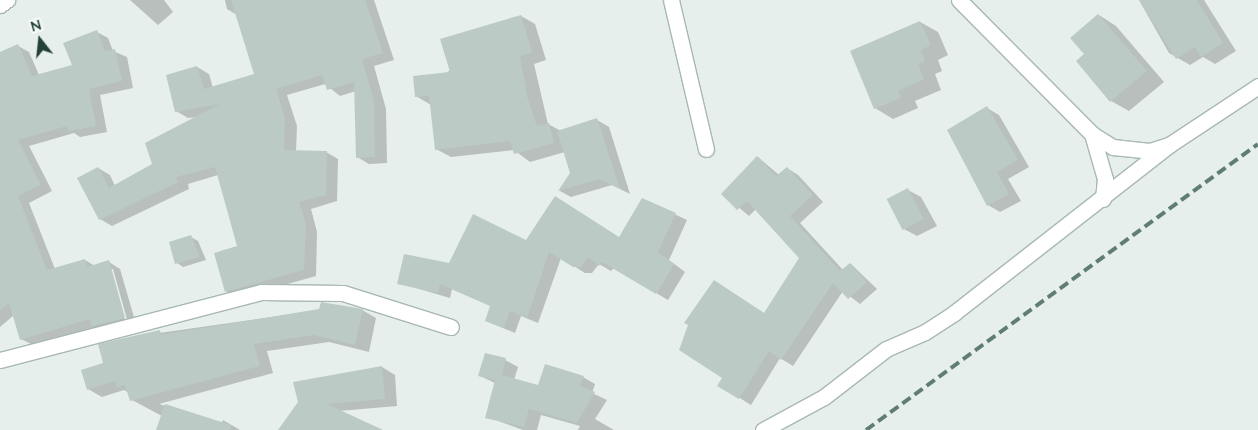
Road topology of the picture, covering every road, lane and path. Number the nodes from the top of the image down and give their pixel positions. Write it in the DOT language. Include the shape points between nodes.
graph roads {
  1 [pos="7,0"];
  2 [pos="671,0"];
  3 [pos="960,0"];
  4 [pos="0,5"];
  5 [pos="1258,86"];
  6 [pos="1092,134"];
  7 [pos="1169,145"];
  8 [pos="706,149"];
  9 [pos="1103,198"];
  10 [pos="450,327"];
  11 [pos="0,360"];
  12 [pos="763,430"];
  1 -- 4 [label="street"];
  2 -- 8 [label="street"];
  3 -- 6 [label="street"];
  5 -- 7 [label="street"];
  6 -- 7 [label="street" via="1130,151"];
  6 -- 9 [label="street" via="1105,179"];
  7 -- 9 [label="street"];
  9 -- 12 [label="street" via="954,313 925,332 886,349 824,397"];
  10 -- 11 [label="street" via="343,293 261,292"];
}
